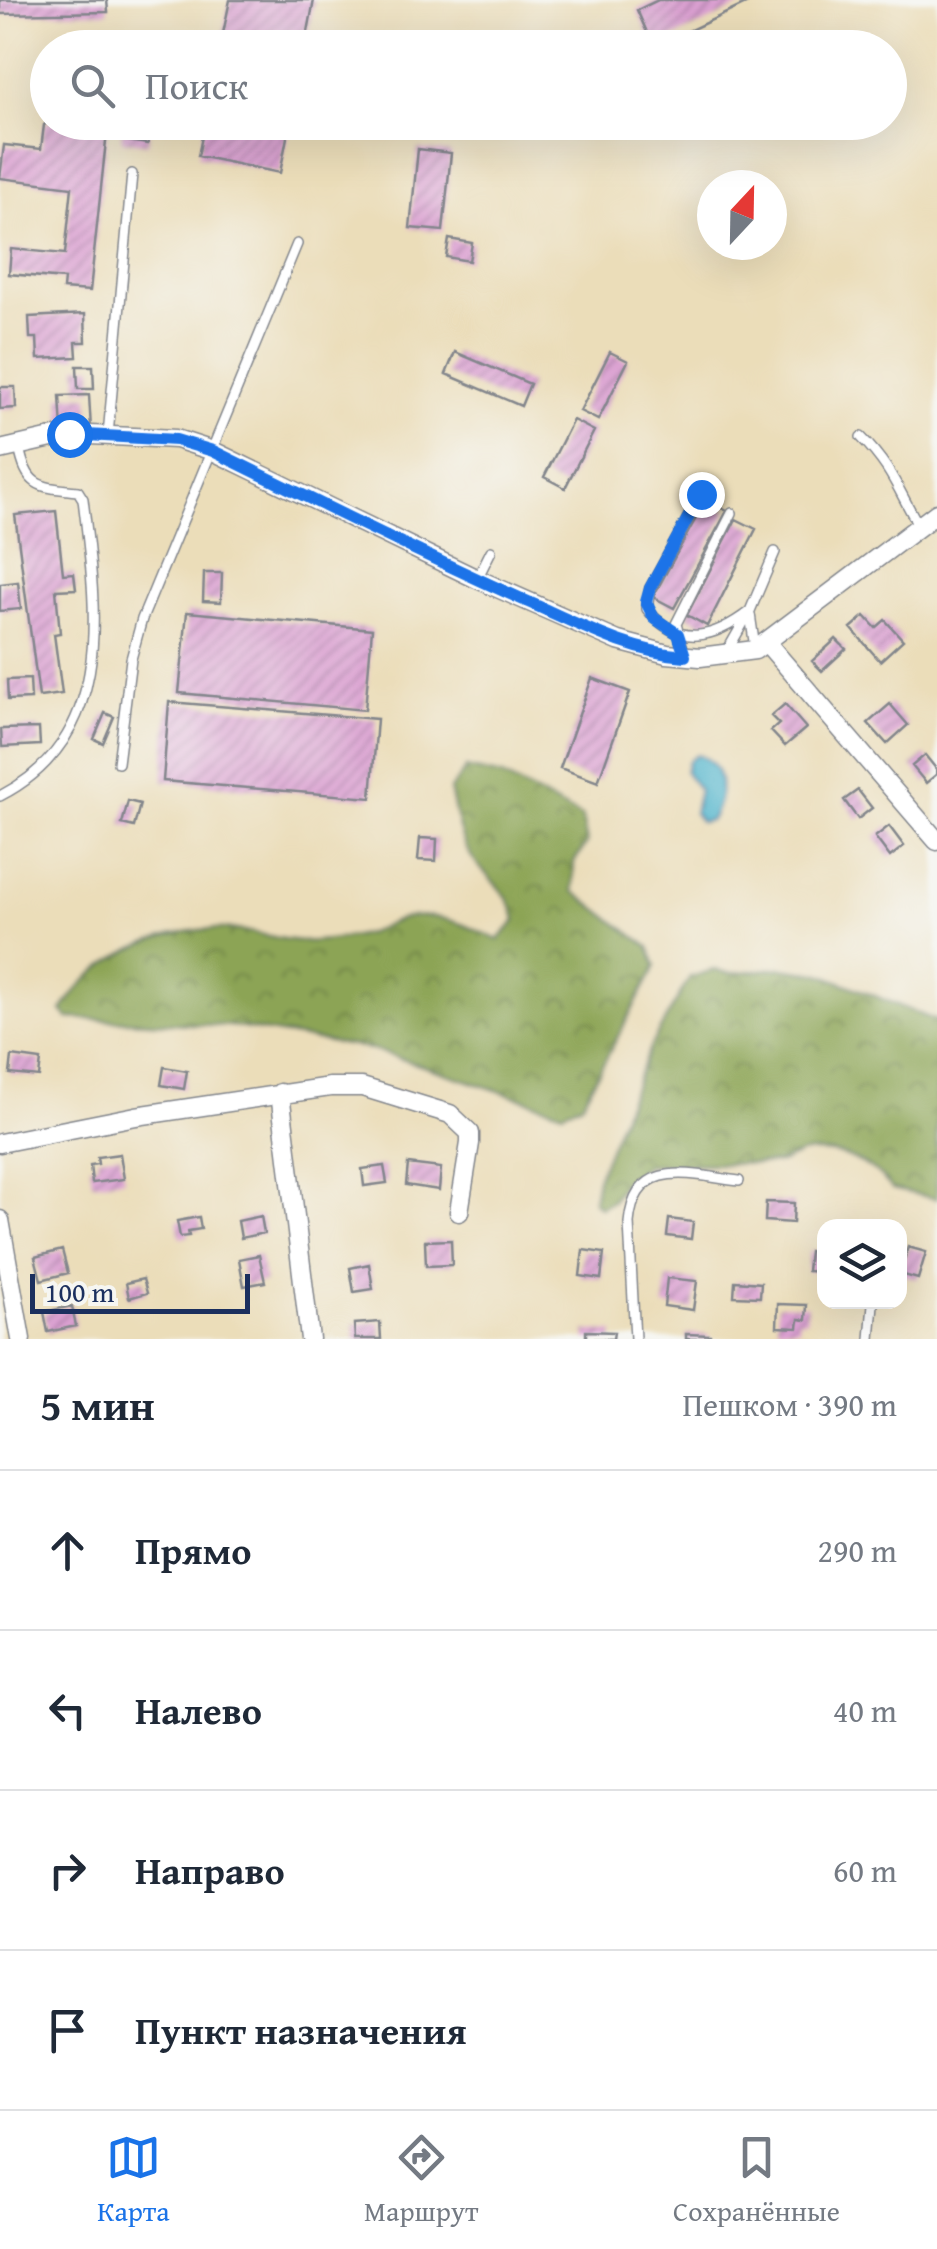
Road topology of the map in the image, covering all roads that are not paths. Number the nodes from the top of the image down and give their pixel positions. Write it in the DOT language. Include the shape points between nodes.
graph roads {
  1 [pos="132,174"];
  2 [pos="297,244"];
  3 [pos="108,436"];
  4 [pos="861,438"];
  5 [pos="10,448"];
  6 [pos="213,451"];
  7 [pos="701,494"];
  8 [pos="732,513"];
  9 [pos="937,513"];
  10 [pos="920,528"];
  11 [pos="491,551"];
  12 [pos="775,552"];
  13 [pos="477,579"];
  14 [pos="750,611"];
  15 [pos="678,634"];
  16 [pos="761,646"];
  17 [pos="724,655"];
  18 [pos="685,656"];
  19 [pos="118,763"];
  20 [pos="0,796"];
  21 [pos="937,842"];
  22 [pos="280,1094"];
  23 [pos="0,1143"];
  24 [pos="739,1181"];
  25 [pos="458,1212"];
  26 [pos="0,1220"];
  27 [pos="872,1309"];
  28 [pos="21,1339"];
  29 [pos="310,1339"];
  30 [pos="635,1339"];
  31 [pos="870,1339"];
  1 -- 3 [label="lane"];
  2 -- 6 [label="lane"];
  3 -- 5 [label="street" via="69,434"];
  3 -- 6 [label="street" via="176,440"];
  4 -- 10 [label="lane" via="896,479"];
  5 -- 20 [label="lane" via="38,485 78,491 83,499 95,644 65,740 31,780"];
  6 -- 13 [label="street"];
  6 -- 19 [label="lane" via="142,618"];
  7 -- 15 [label="lane" via="646,602 654,618"];
  8 -- 15 [label="lane" via="680,614"];
  9 -- 10 [label="street"];
  10 -- 16 [label="street"];
  11 -- 13 [label="lane"];
  12 -- 14 [label="lane"];
  13 -- 18 [label="street" via="618,641"];
  14 -- 15 [label="lane" via="726,629"];
  14 -- 16 [label="lane"];
  14 -- 17 [label="lane"];
  15 -- 18 [label="lane"];
  16 -- 17 [label="street"];
  16 -- 21 [label="street"];
  17 -- 18 [label="street"];
  22 -- 23 [label="street"];
  22 -- 25 [label="street" via="362,1087 450,1114 470,1132"];
  22 -- 29 [label="street"];
  24 -- 30 [label="lane" via="667,1175 639,1187 629,1222"];
  26 -- 28 [label="street"];
  27 -- 31 [label="lane"];
}
